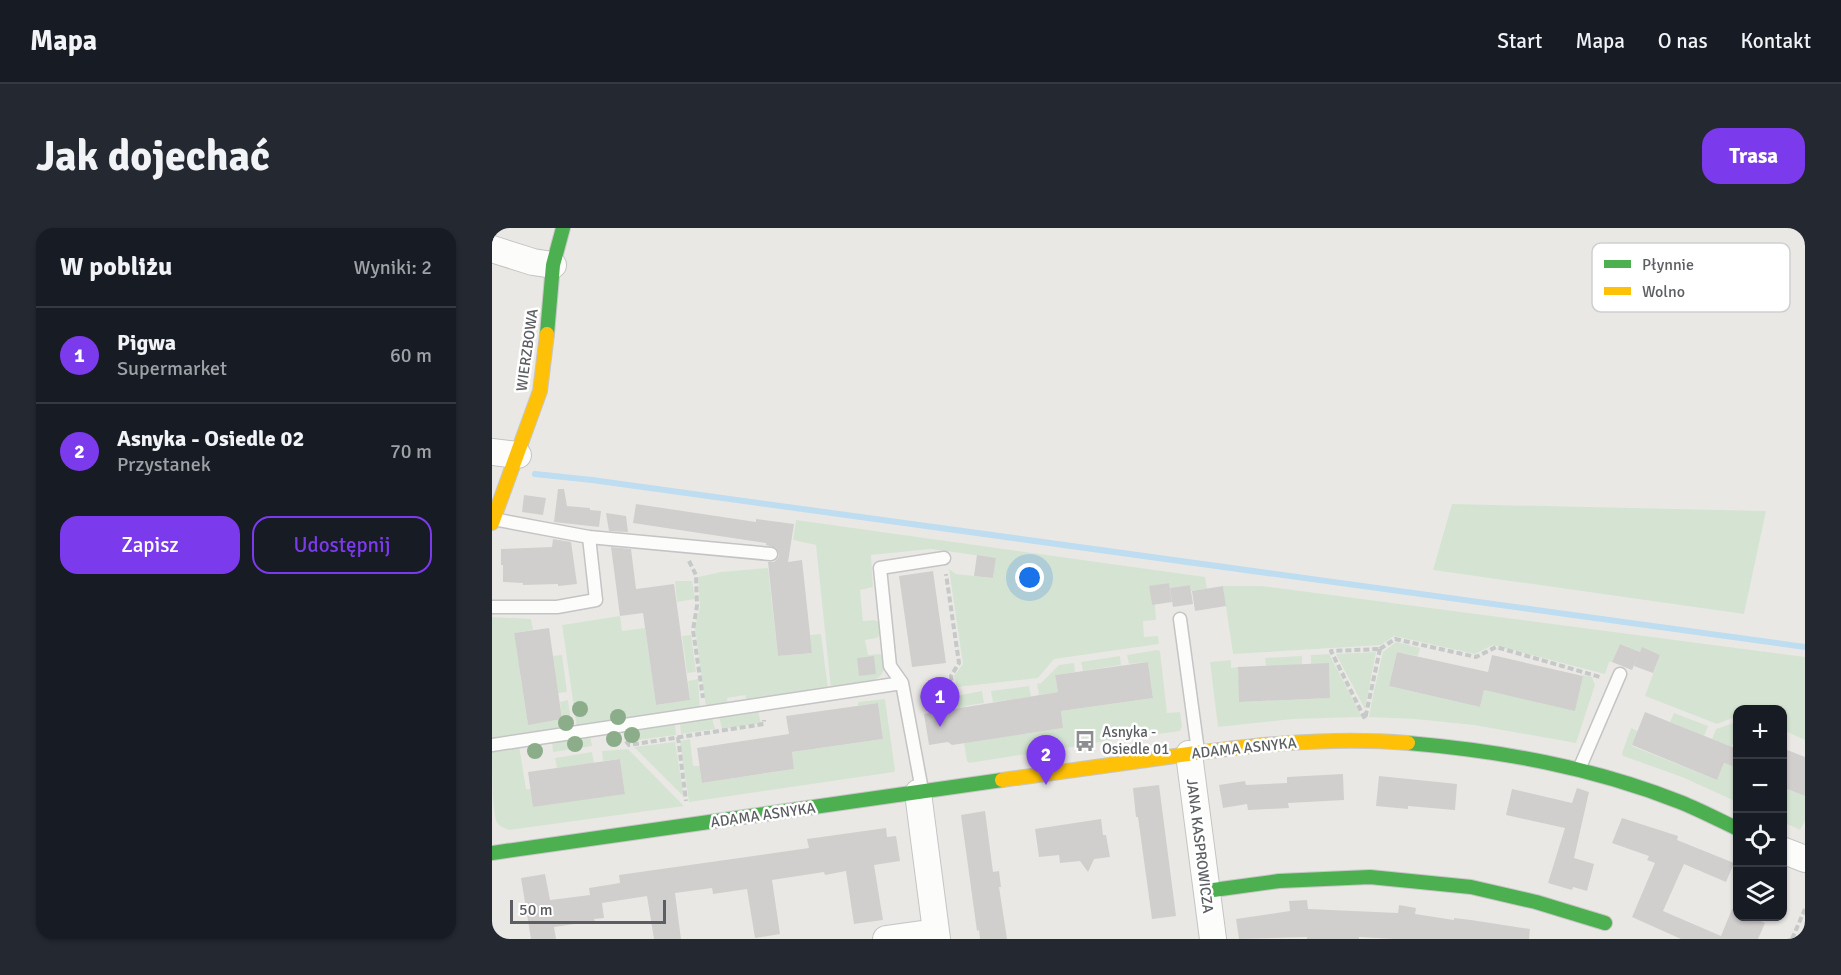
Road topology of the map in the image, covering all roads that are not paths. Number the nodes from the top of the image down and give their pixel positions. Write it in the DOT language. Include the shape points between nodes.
graph roads {
  1 [pos="562,228"];
  2 [pos="492,249"];
  3 [pos="553,266"];
  4 [pos="492,452"];
  5 [pos="518,456"];
  6 [pos="494,513"];
  7 [pos="589,537"];
  8 [pos="771,554"];
  9 [pos="944,558"];
  10 [pos="492,608"];
  11 [pos="1180,619"];
  12 [pos="1620,674"];
  13 [pos="902,683"];
  14 [pos="492,745"];
  15 [pos="1193,753"];
  16 [pos="1579,769"];
  17 [pos="920,792"];
  18 [pos="1733,827"];
  19 [pos="1787,852"];
  20 [pos="492,854"];
  21 [pos="1805,859"];
  22 [pos="1206,891"];
  23 [pos="1605,923"];
  24 [pos="937,935"];
  25 [pos="886,939"];
  26 [pos="1213,939"];
  1 -- 3 [label="street, WIERZBOWA"];
  2 -- 3 [label="street"];
  3 -- 5 [label="street, WIERZBOWA" via="540,391"];
  4 -- 5 [label="street"];
  5 -- 6 [label="street, WIERZBOWA"];
  6 -- 7 [label="lane"];
  7 -- 8 [label="lane"];
  7 -- 10 [label="lane" via="596,600 557,607"];
  9 -- 13 [label="lane" via="880,568 890,666"];
  11 -- 15 [label="lane"];
  12 -- 16 [label="lane"];
  13 -- 14 [label="lane"];
  13 -- 17 [label="lane"];
  15 -- 16 [label="street, ADAMA ASNYKA" via="1270,743 1397,742 1491,751"];
  15 -- 17 [label="street, ADAMA ASNYKA"];
  15 -- 22 [label="street, JANA KASPROWICZA"];
  16 -- 18 [label="street, ADAMA ASNYKA" via="1680,802"];
  17 -- 20 [label="street, ADAMA ASNYKA"];
  17 -- 24 [label="street"];
  19 -- 21 [label="street"];
  22 -- 23 [label="street" via="1279,881 1370,877 1472,887"];
  22 -- 26 [label="street, JANA KASPROWICZA"];
  24 -- 25 [label="street"];
}
